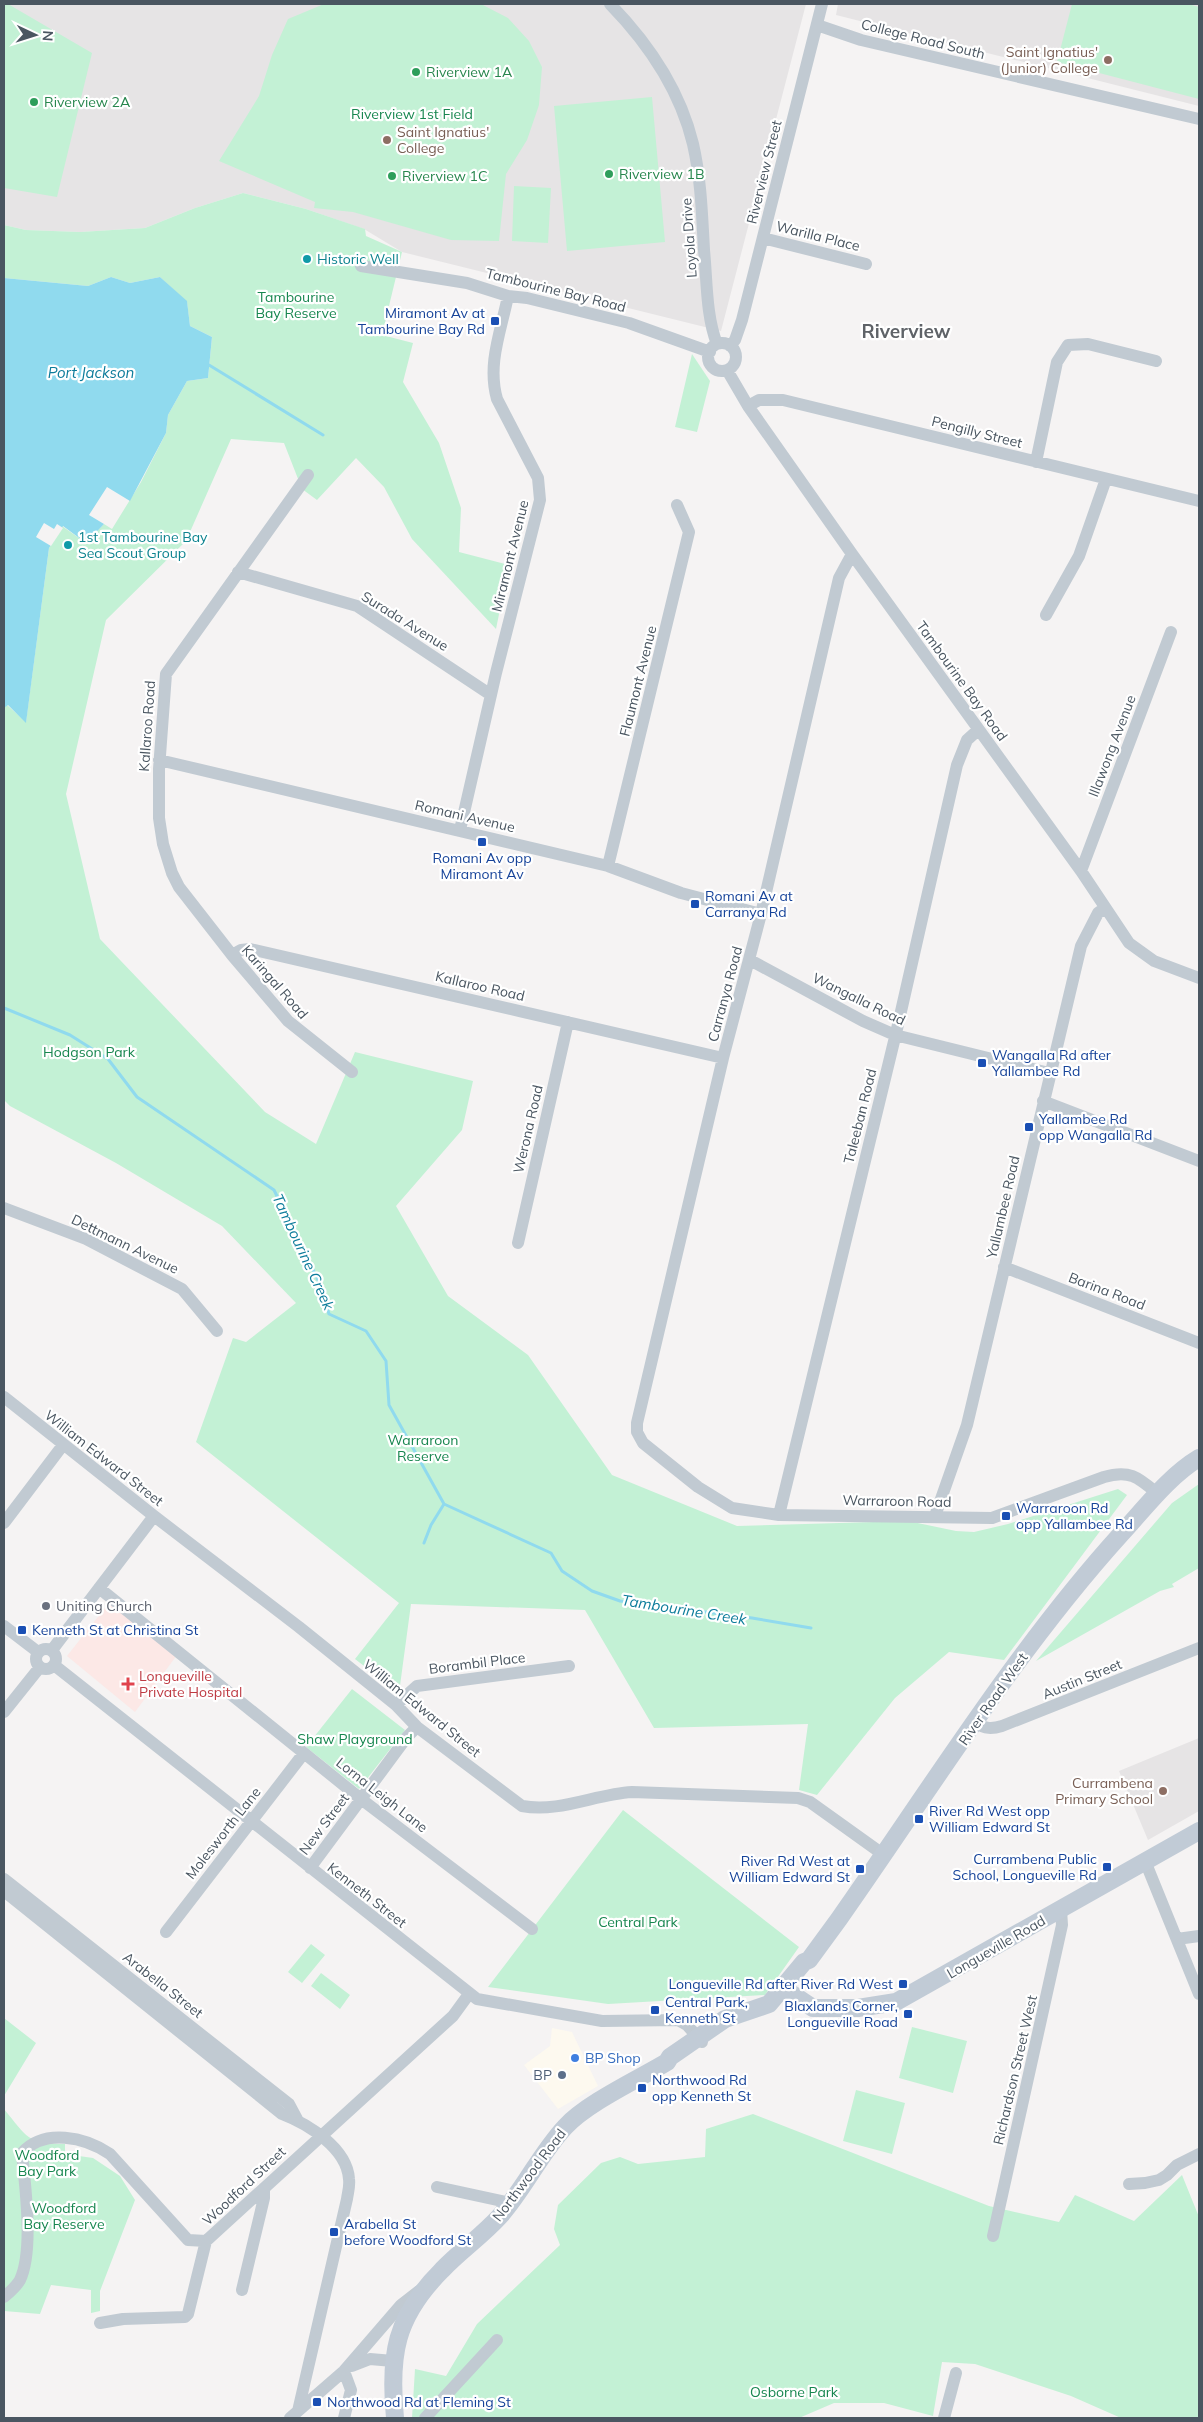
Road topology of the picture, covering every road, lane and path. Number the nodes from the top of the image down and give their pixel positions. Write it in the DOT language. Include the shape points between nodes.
graph roads {
  1 [pos="610,4"];
  2 [pos="822,4"];
  3 [pos="817,25"];
  4 [pos="1199,119"];
  5 [pos="763,238"];
  6 [pos="866,264"];
  7 [pos="361,266"];
  8 [pos="508,296"];
  9 [pos="719,347"];
  10 [pos="1156,361"];
  11 [pos="727,370"];
  12 [pos="748,406"];
  13 [pos="1036,462"];
  14 [pos="308,475"];
  15 [pos="1106,479"];
  16 [pos="1199,501"];
  17 [pos="677,505"];
  18 [pos="852,554"];
  19 [pos="238,572"];
  20 [pos="1046,616"];
  21 [pos="1171,632"];
  22 [pos="491,695"];
  23 [pos="978,730"];
  24 [pos="159,760"];
  25 [pos="460,830"];
  26 [pos="608,866"];
  27 [pos="1081,871"];
  28 [pos="1105,908"];
  29 [pos="761,914"];
  30 [pos="228,951"];
  31 [pos="750,960"];
  32 [pos="1199,978"];
  33 [pos="568,1022"];
  34 [pos="895,1035"];
  35 [pos="723,1058"];
  36 [pos="352,1072"];
  37 [pos="1049,1073"];
  38 [pos="1043,1101"];
  39 [pos="1199,1161"];
  40 [pos="4,1208"];
  41 [pos="518,1243"];
  42 [pos="1004,1267"];
  43 [pos="217,1332"];
  44 [pos="1199,1343"];
  45 [pos="4,1397"];
  46 [pos="644,1443"];
  47 [pos="63,1445"];
  48 [pos="1199,1458"];
  49 [pos="1158,1494"];
  50 [pos="779,1515"];
  51 [pos="154,1516"];
  52 [pos="935,1516"];
  53 [pos="4,1523"];
  54 [pos="98,1588"];
  55 [pos="4,1626"];
  56 [pos="1199,1648"];
  57 [pos="52,1650"];
  58 [pos="38,1652"];
  59 [pos="54,1665"];
  60 [pos="569,1666"];
  61 [pos="40,1667"];
  62 [pos="396,1706"];
  63 [pos="4,1712"];
  64 [pos="976,1723"];
  65 [pos="417,1727"];
  66 [pos="304,1752"];
  67 [pos="362,1799"];
  68 [pos="251,1821"];
  69 [pos="1199,1830"];
  70 [pos="884,1855"];
  71 [pos="1145,1861"];
  72 [pos="310,1868"];
  73 [pos="4,1879"];
  74 [pos="4,1891"];
  75 [pos="1061,1910"];
  76 [pos="532,1929"];
  77 [pos="166,1932"];
  78 [pos="1199,1936"];
  79 [pos="1177,1939"];
  80 [pos="786,1990"];
  81 [pos="469,1994"];
  82 [pos="1199,1994"];
  83 [pos="700,2039"];
  84 [pos="297,2119"];
  85 [pos="320,2136"];
  86 [pos="1197,2155"];
  87 [pos="1129,2184"];
  88 [pos="437,2187"];
  89 [pos="264,2188"];
  90 [pos="511,2203"];
  91 [pos="993,2236"];
  92 [pos="206,2241"];
  93 [pos="426,2288"];
  94 [pos="242,2290"];
  95 [pos="4,2297"];
  96 [pos="100,2323"];
  97 [pos="497,2340"];
  98 [pos="392,2361"];
  99 [pos="344,2371"];
  100 [pos="956,2373"];
  101 [pos="294,2414"];
  102 [pos="344,2418"];
  103 [pos="395,2418"];
  104 [pos="425,2418"];
  105 [pos="944,2418"];
  1 -- 9 [label="street, Loyola Drive" via="638,34 661,69 680,106 693,144 701,200 709,308"];
  2 -- 3 [label="street, Riverview Street"];
  3 -- 4 [label="street, College Road South" via="861,40"];
  3 -- 5 [label="street, Riverview Street"];
  5 -- 6 [label="street, Warilla Place"];
  5 -- 9 [label="street, Riverview Street" via="739,332"];
  7 -- 8 [label="street, Tambourine Bay Road" via="450,279"];
  8 -- 9 [label="street, Tambourine Bay Road" via="527,298"];
  8 -- 22 [label="street, Miramont Avenue" via="495,353 494,388 538,478 540,500"];
  9 -- 11 [label="street" via="736,357 734,365"];
  9 -- 11 [label="street" via="708,360 719,371"];
  10 -- 13 [label="street" via="1088,344 1068,345 1056,362"];
  11 -- 12 [label="street, Tambourine Bay Road"];
  12 -- 13 [label="street, Pengilly Street" via="759,400 783,400"];
  12 -- 18 [label="street, Tambourine Bay Road"];
  13 -- 15 [label="street, Pengilly Street"];
  14 -- 19 [label="street, Kallaroo Road"];
  15 -- 16 [label="street, Pengilly Street"];
  15 -- 20 [label="street" via="1079,556"];
  17 -- 26 [label="street, Flaumont Avenue" via="689,532"];
  18 -- 23 [label="street, Tambourine Bay Road"];
  18 -- 29 [label="street, Carranya Road" via="839,578"];
  19 -- 22 [label="street, Surada Avenue" via="357,606"];
  19 -- 24 [label="street, Kallaroo Road" via="166,674"];
  21 -- 27 [label="street, Illawong Avenue"];
  22 -- 25 [label="street, Miramont Avenue"];
  23 -- 27 [label="street, Tambourine Bay Road"];
  23 -- 34 [label="street, Taleeban Road" via="967,740 957,765"];
  24 -- 25 [label="street, Romani Avenue"];
  24 -- 30 [label="street, Kallaroo Road" via="160,829 172,873"];
  25 -- 26 [label="street, Romani Avenue"];
  26 -- 29 [label="street, Romani Avenue" via="681,893"];
  27 -- 28 [label="street, Tambourine Bay Road"];
  28 -- 32 [label="street, Tambourine Bay Road" via="1129,943 1141,953"];
  28 -- 37 [label="street, Yallambee Road" via="1098,913 1081,946"];
  29 -- 31 [label="street, Carranya Road"];
  30 -- 33 [label="street, Kallaroo Road" via="250,949"];
  30 -- 36 [label="street, Karingal Road" via="297,1031"];
  31 -- 34 [label="street, Wangalla Road"];
  31 -- 35 [label="street, Carranya Road"];
  33 -- 35 [label="street, Kallaroo Road"];
  33 -- 41 [label="street, Werona Road"];
  34 -- 37 [label="street, Wangalla Road"];
  34 -- 50 [label="street, Taleeban Road"];
  35 -- 46 [label="street, Carranya Road" via="637,1423 637,1432"];
  37 -- 38 [label="street, Yallambee Road"];
  38 -- 39 [label="street"];
  38 -- 42 [label="street, Yallambee Road"];
  40 -- 43 [label="street, Dettmann Avenue" via="86,1239 182,1289"];
  42 -- 44 [label="street, Barina Road"];
  42 -- 52 [label="street, Yallambee Road" via="966,1426"];
  45 -- 47 [label="street, William Edward Street"];
  46 -- 50 [label="street, Warraroon Road" via="685,1478 732,1508"];
  47 -- 51 [label="street, William Edward Street"];
  47 -- 53 [label="street"];
  48 -- 49 [label="main road, River Road West" via="1188,1464"];
  49 -- 52 [label="street, Warraroon Road" via="1136,1477 1122,1473 992,1518"];
  49 -- 64 [label="main road, River Road West" via="1100,1558 1037,1637"];
  50 -- 52 [label="street, Warraroon Road"];
  51 -- 54 [label="street"];
  51 -- 62 [label="street, William Edward Street"];
  54 -- 57 [label="street"];
  54 -- 66 [label="street, Lorna Leigh Lane"];
  55 -- 58 [label="street"];
  56 -- 64 [label="street, Austin Street" via="1002,1726 982,1728"];
  57 -- 58 [label="street" via="43,1648"];
  57 -- 59 [label="street" via="56,1656"];
  58 -- 61 [label="street" via="35,1658"];
  59 -- 61 [label="street" via="46,1669"];
  59 -- 68 [label="street, Kenneth Street"];
  60 -- 62 [label="street, Borambil Place" via="417,1686"];
  61 -- 63 [label="street"];
  62 -- 65 [label="street, William Edward Street"];
  64 -- 70 [label="main road, River Road West"];
  65 -- 67 [label="street, New Street"];
  65 -- 70 [label="street, William Edward Street" via="522,1806 538,1809 632,1792 798,1798 810,1802"];
  66 -- 67 [label="street, Lorna Leigh Lane"];
  66 -- 68 [label="street, Molesworth Lane"];
  67 -- 72 [label="street, New Street"];
  67 -- 76 [label="street, Lorna Leigh Lane"];
  68 -- 72 [label="street, Kenneth Street"];
  68 -- 77 [label="street, Molesworth Lane"];
  69 -- 71 [label="main road, Longueville Road"];
  70 -- 80 [label="main road, River Road West" via="809,1960 808,1966"];
  71 -- 75 [label="main road, Longueville Road"];
  71 -- 79 [label="street"];
  72 -- 81 [label="street, Kenneth Street"];
  73 -- 84 [label="street, Arabella Street" via="289,2104"];
  74 -- 84 [label="street, Arabella Street" via="282,2114"];
  75 -- 80 [label="main road, Longueville Road" via="896,2002 882,2006 818,2009 808,2006"];
  75 -- 91 [label="street, Richardson Street West" via="1062,1925"];
  78 -- 79 [label="street"];
  79 -- 82 [label="street"];
  80 -- 83 [label="main road, Northwood Road" via="770,2014"];
  81 -- 83 [label="street, Kenneth Street" via="477,1999 602,2021 678,2020 688,2025"];
  81 -- 85 [label="street, Woodford Street" via="453,2016"];
  83 -- 90 [label="main road, Northwood Road" via="570,2122"];
  84 -- 85 [label="street, Arabella Street"];
  85 -- 89 [label="street, Woodford Street"];
  85 -- 101 [label="street, Arabella Street" via="343,2160 349,2186"];
  86 -- 87 [label="street" via="1177,2165 1159,2180"];
  88 -- 90 [label="street"];
  89 -- 92 [label="street, Woodford Street"];
  89 -- 94 [label="street"];
  90 -- 93 [label="main road, Northwood Road"];
  92 -- 95 [label="street, Woodford Street" via="188,2240 110,2154 98,2146 83,2140 42,2138 31,2143 22,2153 26,2190 26,2255 20,2280"];
  92 -- 96 [label="street" via="185,2317"];
  93 -- 98 [label="main road" via="403,2323"];
  93 -- 99 [label="street, Northwood Road" via="408,2298"];
  97 -- 104 [label="street"];
  98 -- 99 [label="street, Northwood Road" via="363,2360"];
  98 -- 103 [label="main road"];
  99 -- 101 [label="street, Northwood Road"];
  99 -- 102 [label="street" via="351,2390"];
  100 -- 105 [label="street"];
}
